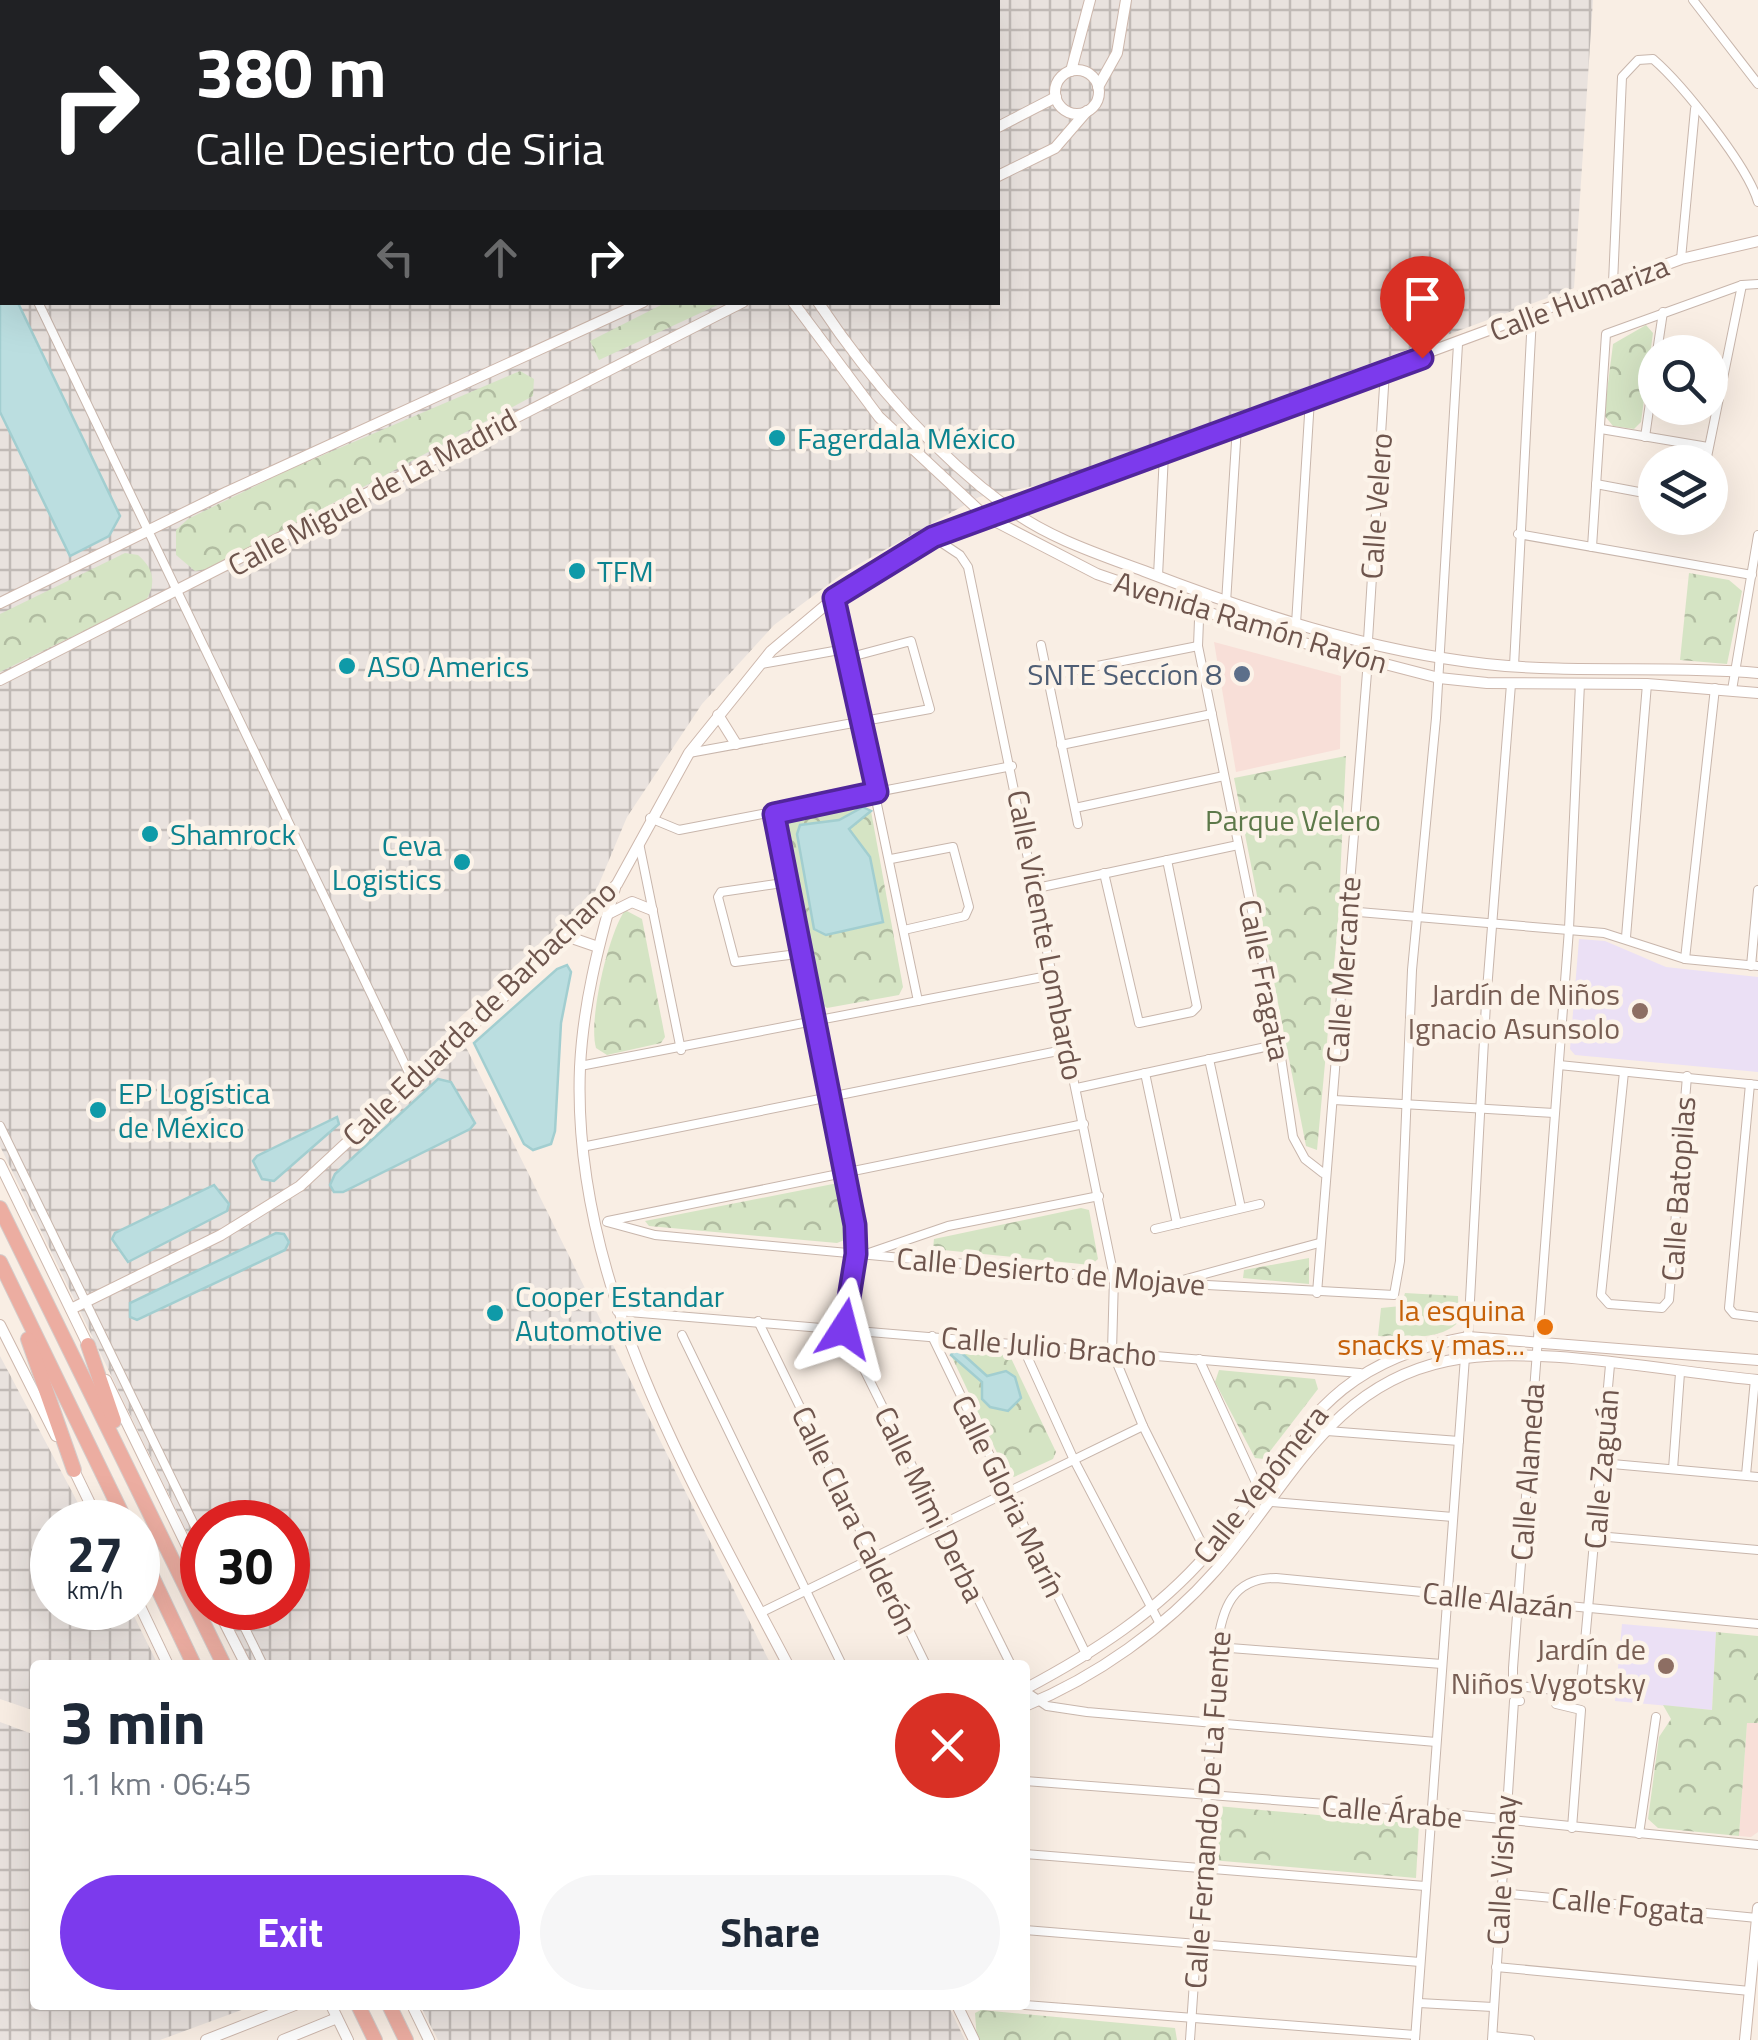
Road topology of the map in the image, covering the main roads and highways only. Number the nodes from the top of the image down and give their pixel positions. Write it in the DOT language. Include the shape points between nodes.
graph roads {
  1 [pos="0,1208"];
  2 [pos="0,1263"];
  3 [pos="88,1345"];
  4 [pos="74,1470"];
  5 [pos="115,1500"];
  6 [pos="144,1500"];
  7 [pos="145,1500"];
  8 [pos="160,1533"];
  9 [pos="160,1593"];
  10 [pos="192,1660"];
  11 [pos="222,1660"];
  12 [pos="360,2010"];
  13 [pos="391,2010"];
  14 [pos="375,2040"];
  15 [pos="406,2040"];
  1 -- 6 [label="highway"];
  2 -- 4 [label="highway"];
  2 -- 5 [label="highway"];
  3 -- 7 [label="highway"];
  8 -- 11 [label="highway"];
  9 -- 10 [label="highway"];
  12 -- 14 [label="highway"];
  13 -- 15 [label="highway"];
}
